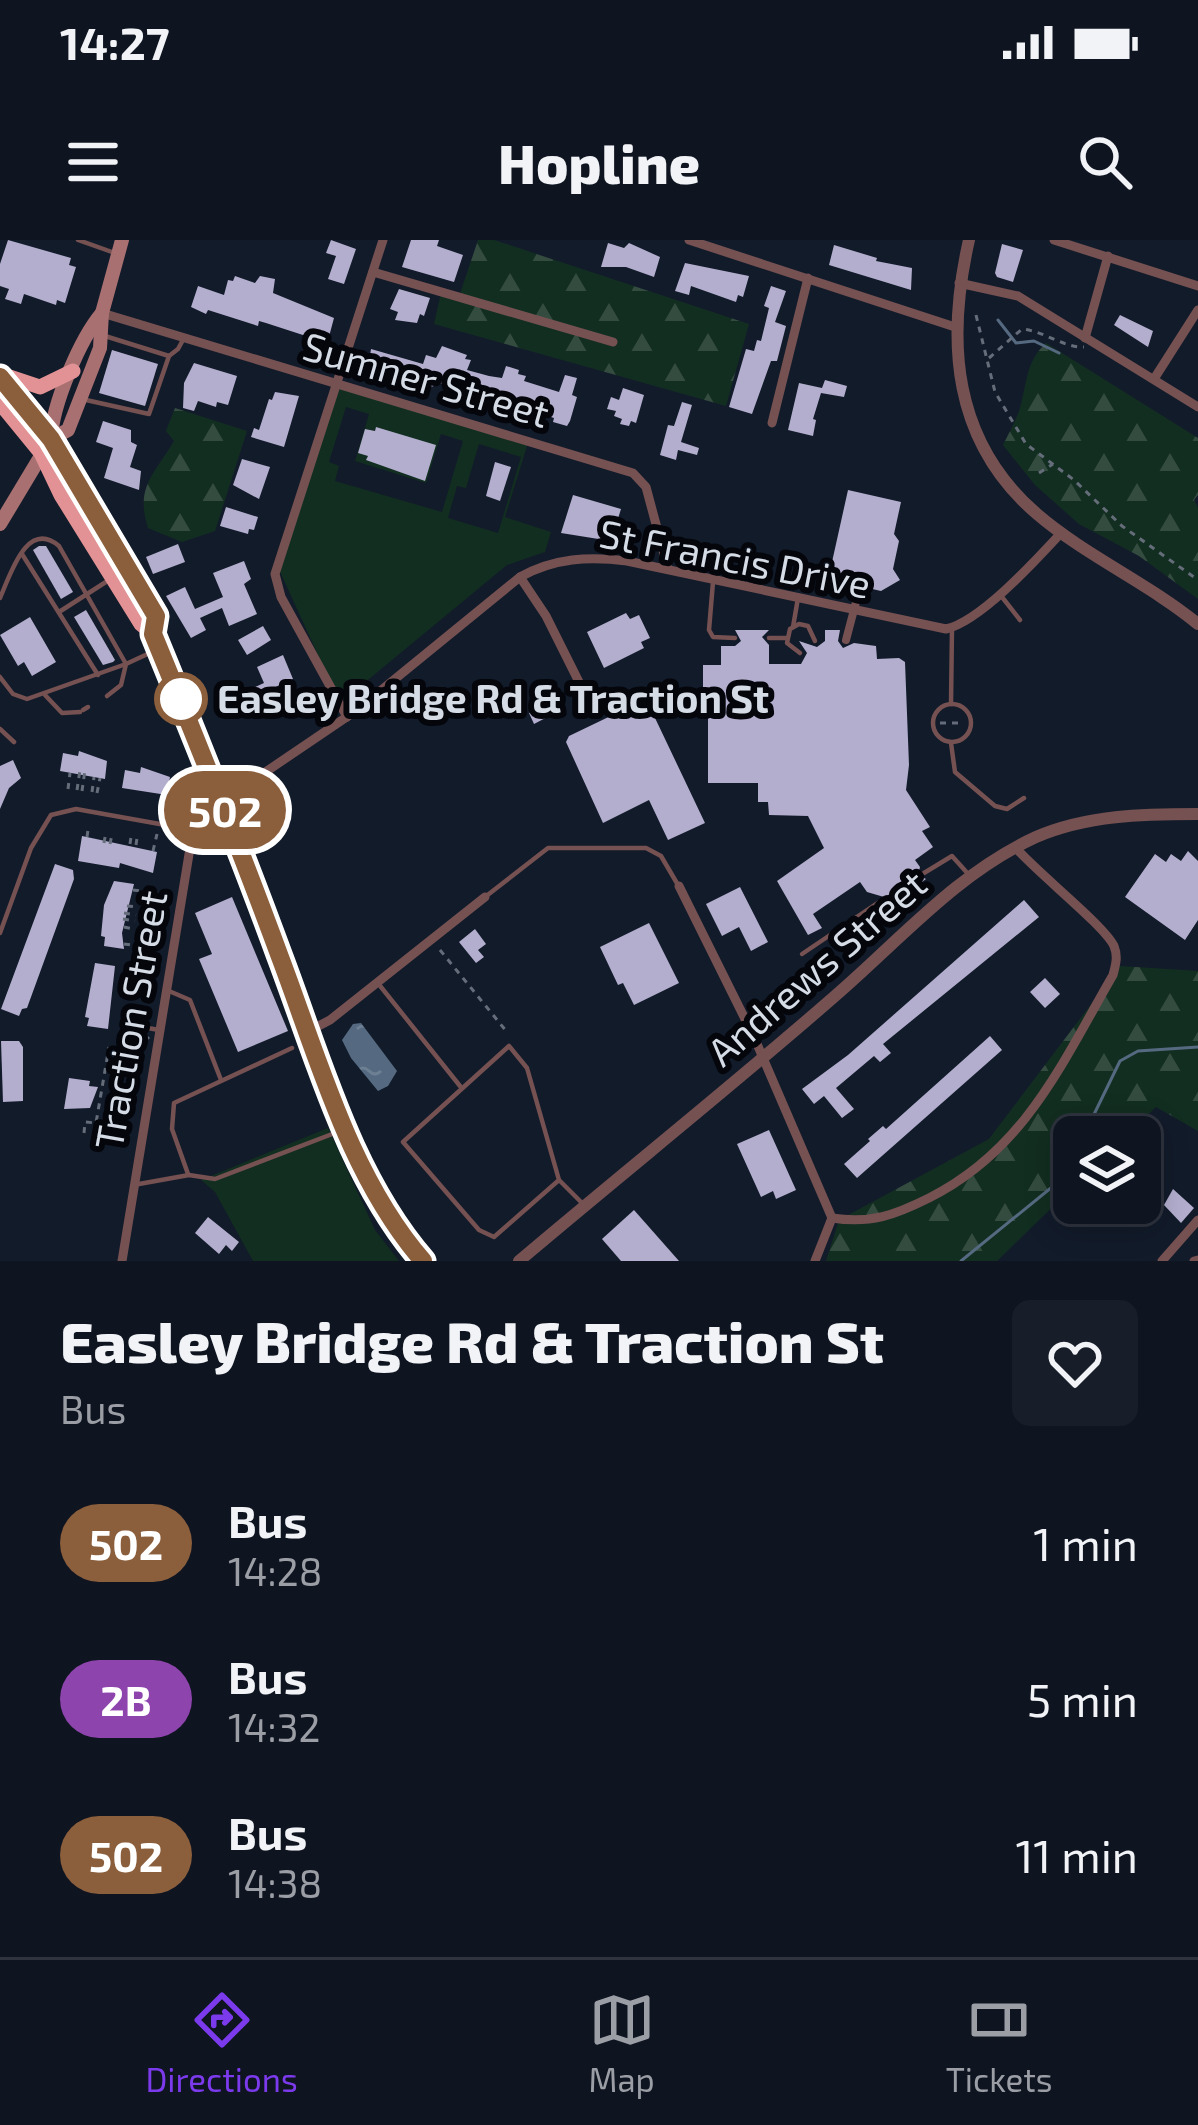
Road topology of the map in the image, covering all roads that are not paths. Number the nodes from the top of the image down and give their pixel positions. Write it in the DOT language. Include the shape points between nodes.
graph roads {
  1 [pos="79,240"];
  2 [pos="383,240"];
  3 [pos="689,240"];
  4 [pos="969,240"];
  5 [pos="1054,240"];
  6 [pos="120,247"];
  7 [pos="1108,256"];
  8 [pos="373,272"];
  9 [pos="808,278"];
  10 [pos="959,283"];
  11 [pos="1198,286"];
  12 [pos="1198,310"];
  13 [pos="102,313"];
  14 [pos="139,322"];
  15 [pos="955,327"];
  16 [pos="165,331"];
  17 [pos="101,335"];
  18 [pos="184,337"];
  19 [pos="613,342"];
  20 [pos="1085,342"];
  21 [pos="130,344"];
  22 [pos="158,352"];
  23 [pos="169,356"];
  24 [pos="73,371"];
  25 [pos="0,374"];
  26 [pos="1154,380"];
  27 [pos="334,386"];
  28 [pos="81,398"];
  29 [pos="0,403"];
  30 [pos="1198,406"];
  31 [pos="772,423"];
  32 [pos="46,446"];
  33 [pos="0,524"];
  34 [pos="1062,532"];
  35 [pos="60,548"];
  36 [pos="22,554"];
  37 [pos="50,554"];
  38 [pos="38,560"];
  39 [pos="68,560"];
  40 [pos="3,566"];
  41 [pos="29,566"];
  42 [pos="58,566"];
  43 [pos="668,569"];
  44 [pos="13,572"];
  45 [pos="46,573"];
  46 [pos="76,575"];
  47 [pos="113,577"];
  48 [pos="520,577"];
  49 [pos="38,579"];
  50 [pos="713,579"];
  51 [pos="66,580"];
  52 [pos="860,586"];
  53 [pos="54,587"];
  54 [pos="46,592"];
  55 [pos="998,593"];
  56 [pos="88,595"];
  57 [pos="0,598"];
  58 [pos="798,598"];
  59 [pos="59,612"];
  60 [pos="1020,620"];
  61 [pos="1198,624"];
  62 [pos="793,627"];
  63 [pos="81,628"];
  64 [pos="952,628"];
  65 [pos="72,633"];
  66 [pos="735,638"];
  67 [pos="769,638"];
  68 [pos="786,638"];
  69 [pos="88,640"];
  70 [pos="846,640"];
  71 [pos="156,641"];
  72 [pos="815,641"];
  73 [pos="80,646"];
  74 [pos="800,653"];
  75 [pos="96,654"];
  76 [pos="88,658"];
  77 [pos="126,664"];
  78 [pos="98,675"];
  79 [pos="0,677"];
  80 [pos="44,694"];
  81 [pos="106,696"];
  82 [pos="952,704"];
  83 [pos="83,710"];
  84 [pos="594,712"];
  85 [pos="346,717"];
  86 [pos="0,730"];
  87 [pos="14,742"];
  88 [pos="952,742"];
  89 [pos="1024,798"];
  90 [pos="222,802"];
  91 [pos="1198,814"];
  92 [pos="193,830"];
  93 [pos="1015,848"];
  94 [pos="924,873"];
  95 [pos="970,875"];
  96 [pos="679,886"];
  97 [pos="485,897"];
  98 [pos="879,902"];
  99 [pos="0,933"];
  100 [pos="802,954"];
  101 [pos="377,982"];
  102 [pos="166,990"];
  103 [pos="137,1025"];
  104 [pos="308,1032"];
  105 [pos="154,1033"];
  106 [pos="292,1048"];
  107 [pos="761,1056"];
  108 [pos="221,1079"];
  109 [pos="460,1087"];
  110 [pos="346,1129"];
  111 [pos="189,1175"];
  112 [pos="559,1180"];
  113 [pos="134,1185"];
  114 [pos="584,1206"];
  115 [pos="832,1218"];
  116 [pos="1198,1220"];
  117 [pos="122,1261"];
  118 [pos="423,1261"];
  119 [pos="519,1261"];
  120 [pos="814,1261"];
  121 [pos="1162,1261"];
  1 -- 6 [label="lane"];
  2 -- 8 [label="street"];
  3 -- 9 [label="street"];
  4 -- 10 [label="street"];
  5 -- 7 [label="street"];
  6 -- 13 [label="main road"];
  7 -- 11 [label="street"];
  7 -- 20 [label="street"];
  8 -- 19 [label="street"];
  8 -- 27 [label="street"];
  9 -- 15 [label="street"];
  9 -- 31 [label="street"];
  10 -- 15 [label="street"];
  10 -- 20 [label="street" via="1018,296"];
  12 -- 26 [label="street"];
  13 -- 14 [label="street, Sumner Street"];
  13 -- 17 [label="main road"];
  13 -- 24 [label="main road"];
  14 -- 16 [label="street, Sumner Street"];
  14 -- 21 [label="lane"];
  15 -- 34 [label="street" via="961,383 982,442 1016,493"];
  16 -- 18 [label="street, Sumner Street"];
  16 -- 22 [label="lane"];
  17 -- 21 [label="lane"];
  17 -- 28 [label="main road"];
  18 -- 23 [label="lane"];
  18 -- 27 [label="street, Sumner Street"];
  20 -- 26 [label="street"];
  21 -- 22 [label="lane"];
  22 -- 23 [label="lane"];
  23 -- 28 [label="lane" via="149,414"];
  24 -- 25 [label="highway" via="40,387"];
  24 -- 32 [label="main road"];
  25 -- 32 [label="highway"];
  26 -- 30 [label="street"];
  27 -- 43 [label="street, Sumner Street" via="633,473 646,487"];
  27 -- 85 [label="street" via="275,574"];
  28 -- 32 [label="main road" via="68,430"];
  29 -- 32 [label="highway"];
  32 -- 33 [label="main road"];
  32 -- 47 [label="highway" via="61,494"];
  32 -- 71 [label="highway" via="156,616"];
  34 -- 55 [label="street"];
  34 -- 61 [label="street"];
  35 -- 36 [label="lane" via="37,536"];
  35 -- 37 [label="lane"];
  35 -- 39 [label="lane"];
  36 -- 41 [label="lane"];
  36 -- 44 [label="lane"];
  38 -- 41 [label="lane"];
  39 -- 42 [label="lane"];
  39 -- 46 [label="lane"];
  40 -- 44 [label="lane"];
  41 -- 49 [label="lane"];
  43 -- 48 [label="street, St Francis Drive" via="582,558"];
  43 -- 50 [label="street, St Francis Drive"];
  44 -- 57 [label="lane"];
  45 -- 49 [label="lane"];
  46 -- 51 [label="lane"];
  46 -- 56 [label="lane"];
  47 -- 56 [label="lane"];
  47 -- 71 [label="highway"];
  48 -- 84 [label="street"];
  48 -- 85 [label="street, St Francis Drive"];
  49 -- 54 [label="lane"];
  50 -- 58 [label="street, St Francis Drive"];
  50 -- 66 [label="lane" via="709,630"];
  52 -- 70 [label="street, bridge"];
  53 -- 54 [label="lane"];
  54 -- 59 [label="lane"];
  55 -- 60 [label="lane"];
  55 -- 64 [label="street"];
  56 -- 59 [label="lane"];
  56 -- 77 [label="lane"];
  58 -- 62 [label="lane"];
  58 -- 64 [label="street, St Francis Drive"];
  59 -- 65 [label="lane"];
  62 -- 68 [label="lane"];
  62 -- 72 [label="lane" via="808,626"];
  63 -- 65 [label="lane"];
  64 -- 82 [label="lane"];
  65 -- 73 [label="lane"];
  67 -- 68 [label="lane"];
  68 -- 74 [label="lane"];
  69 -- 73 [label="lane"];
  71 -- 77 [label="lane"];
  71 -- 90 [label="highway"];
  73 -- 76 [label="lane"];
  75 -- 76 [label="lane"];
  76 -- 78 [label="lane"];
  77 -- 78 [label="lane"];
  77 -- 81 [label="lane" via="121,685"];
  78 -- 80 [label="lane"];
  79 -- 80 [label="lane" via="13,694"];
  80 -- 83 [label="lane" via="62,713"];
  82 -- 88 [label="lane" via="966,710 970,723"];
  82 -- 88 [label="lane" via="933,720 935,733"];
  85 -- 90 [label="street, St Francis Drive"];
  86 -- 87 [label="lane"];
  88 -- 89 [label="lane" via="955,772 995,806"];
  90 -- 92 [label="street"];
  90 -- 104 [label="highway"];
  91 -- 93 [label="street, Andrews Street" via="1100,819"];
  92 -- 99 [label="lane" via="58,810 38,834"];
  92 -- 102 [label="street, Traction Street"];
  93 -- 95 [label="street, Andrews Street"];
  93 -- 115 [label="street" via="1109,938 1113,975 1039,1103 999,1151 898,1213 868,1222"];
  94 -- 95 [label="lane" via="952,856"];
  95 -- 107 [label="street, Andrews Street"];
  96 -- 97 [label="lane" via="661,856 646,848 548,848"];
  96 -- 107 [label="street"];
  97 -- 101 [label="street"];
  98 -- 100 [label="lane"];
  101 -- 104 [label="street"];
  101 -- 109 [label="lane"];
  102 -- 105 [label="street, Traction Street"];
  102 -- 108 [label="lane" via="190,1000"];
  103 -- 105 [label="lane"];
  104 -- 110 [label="highway"];
  105 -- 113 [label="street, Traction Street"];
  106 -- 108 [label="lane"];
  107 -- 114 [label="street, Andrews Street"];
  107 -- 115 [label="street"];
  108 -- 111 [label="lane" via="174,1103 172,1129"];
  109 -- 112 [label="lane" via="509,1046 527,1068"];
  109 -- 112 [label="lane" via="403,1142 479,1230 494,1237"];
  110 -- 111 [label="lane" via="215,1179"];
  110 -- 118 [label="highway" via="390,1219"];
  111 -- 113 [label="lane"];
  112 -- 114 [label="lane"];
  113 -- 117 [label="street, Traction Street"];
  114 -- 119 [label="street, Andrews Street"];
  115 -- 120 [label="street"];
  116 -- 121 [label="street"];
}
